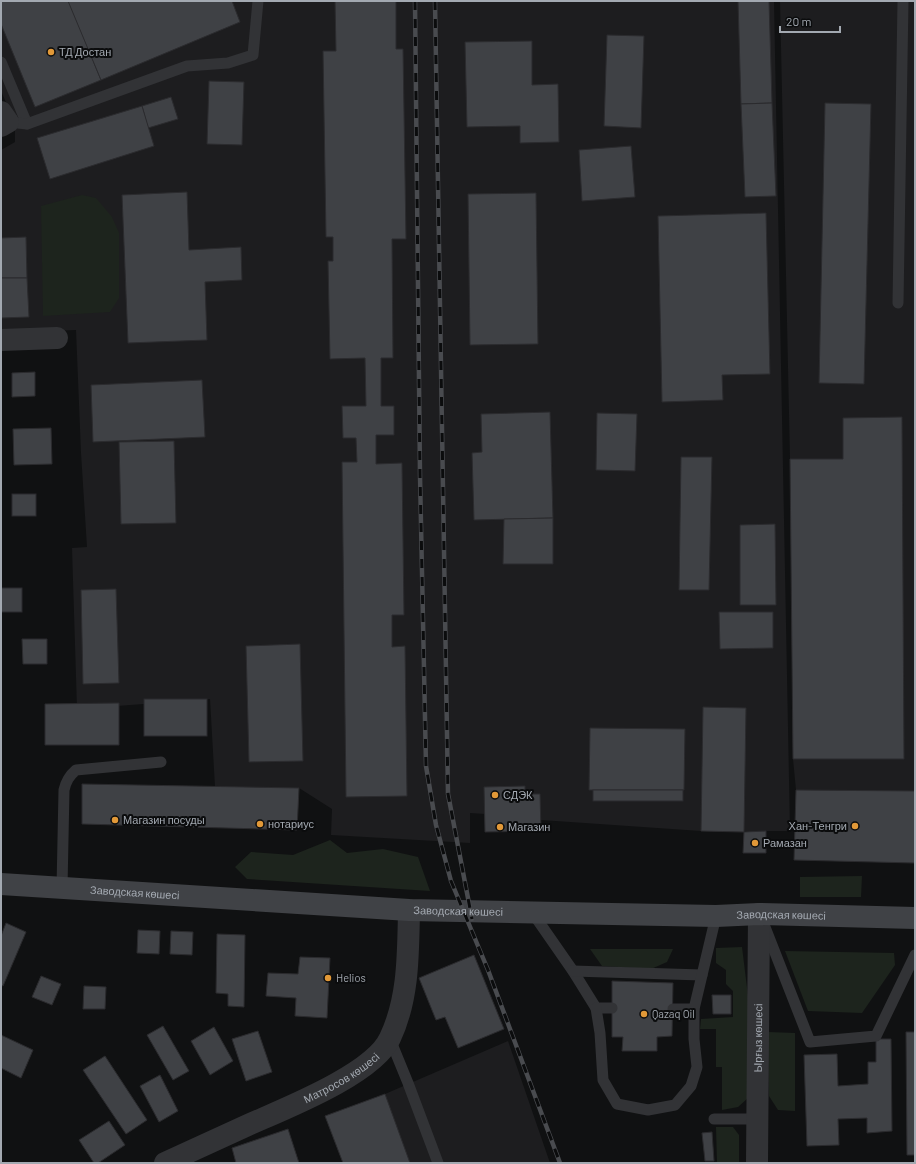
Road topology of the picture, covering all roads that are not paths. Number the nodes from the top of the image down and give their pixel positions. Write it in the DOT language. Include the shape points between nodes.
graph roads {
  1 [pos="258,1"];
  2 [pos="903,1"];
  3 [pos="1,62"];
  4 [pos="9,121"];
  5 [pos="898,303"];
  6 [pos="57,338"];
  7 [pos="1,340"];
  8 [pos="161,762"];
  9 [pos="1,884"];
  10 [pos="62,888"];
  11 [pos="409,910"];
  12 [pos="532,912"];
  13 [pos="760,914"];
  14 [pos="716,916"];
  15 [pos="915,918"];
  16 [pos="915,955"];
  17 [pos="573,971"];
  18 [pos="702,974"];
  19 [pos="596,1008"];
  20 [pos="612,1008"];
  21 [pos="673,1009"];
  22 [pos="694,1009"];
  23 [pos="390,1039"];
  24 [pos="714,1119"];
  25 [pos="758,1119"];
  26 [pos="165,1163"];
  27 [pos="438,1163"];
  28 [pos="757,1163"];
  1 -- 4 [label="lane" via="254,55 228,63 187,66"];
  2 -- 5 [label="lane"];
  3 -- 4 [label="lane"];
  6 -- 7 [label="street"];
  8 -- 10 [label="lane" via="76,770 66,781"];
  9 -- 10 [label="street, Заводская көшесі"];
  10 -- 11 [label="street, Заводская көшесі"];
  11 -- 12 [label="street, Заводская көшесі"];
  11 -- 23 [label="street, Матросов көшесі" via="405,991"];
  12 -- 14 [label="street, Заводская көшесі"];
  12 -- 17 [label="lane"];
  13 -- 14 [label="street, Заводская көшесі"];
  13 -- 15 [label="street, Заводская көшесі"];
  13 -- 16 [label="lane" via="810,1042 876,1036"];
  13 -- 25 [label="street, Ырғыз көшесі"];
  14 -- 18 [label="lane"];
  17 -- 18 [label="lane"];
  17 -- 19 [label="lane"];
  18 -- 22 [label="lane"];
  19 -- 20 [label="lane"];
  19 -- 22 [label="lane" via="603,1080 617,1104 648,1110 675,1105 691,1086 697,1067"];
  21 -- 22 [label="lane"];
  23 -- 26 [label="street, Матросов көшесі" via="380,1053 367,1064 336,1084"];
  23 -- 27 [label="lane"];
  24 -- 25 [label="lane"];
  25 -- 28 [label="street, Ырғыз көшесі"];
}
